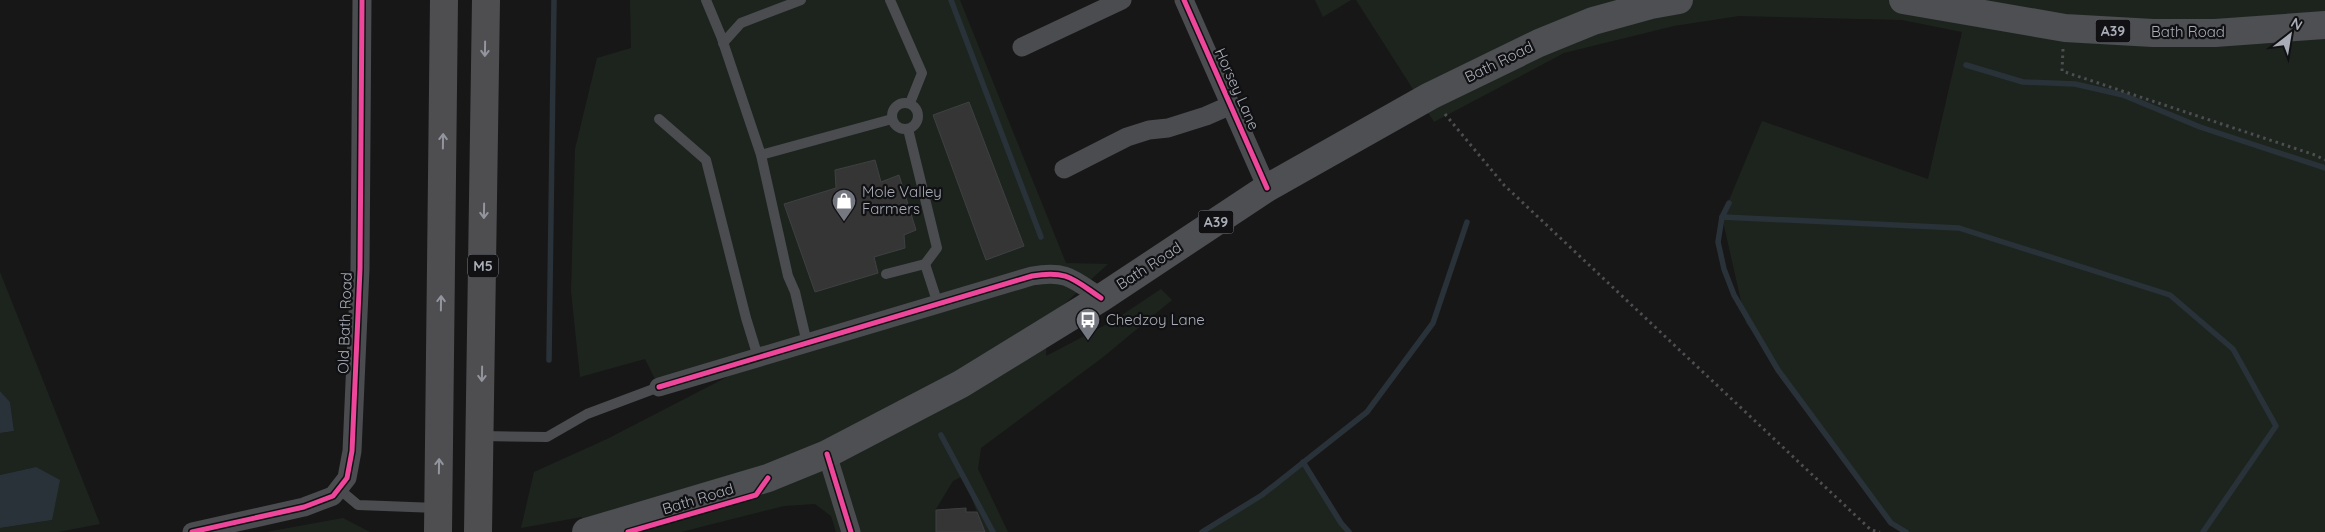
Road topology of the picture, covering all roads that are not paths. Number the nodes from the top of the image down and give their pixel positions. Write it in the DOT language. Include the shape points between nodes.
graph roads {
  1 [pos="362,0"];
  2 [pos="444,0"];
  3 [pos="486,0"];
  4 [pos="706,0"];
  5 [pos="801,0"];
  6 [pos="890,0"];
  7 [pos="1122,0"];
  8 [pos="1184,0"];
  9 [pos="1679,0"];
  10 [pos="1903,0"];
  11 [pos="2325,24"];
  12 [pos="723,43"];
  13 [pos="1022,47"];
  14 [pos="910,103"];
  15 [pos="1231,105"];
  16 [pos="659,119"];
  17 [pos="892,119"];
  18 [pos="908,129"];
  19 [pos="761,155"];
  20 [pos="1064,169"];
  21 [pos="1267,188"];
  22 [pos="925,264"];
  23 [pos="886,274"];
  24 [pos="1101,298"];
  25 [pos="938,304"];
  26 [pos="807,343"];
  27 [pos="758,357"];
  28 [pos="658,387"];
  29 [pos="481,436"];
  30 [pos="827,454"];
  31 [pos="339,488"];
  32 [pos="439,520"];
  33 [pos="192,532"];
  34 [pos="478,532"];
  35 [pos="586,532"];
  36 [pos="851,532"];
  1 -- 31 [label="street, Old Bath Road" via="360,269 352,451 347,478"];
  32 -- 2 [label="highway, one-way"];
  3 -- 29 [label="highway, M5, one-way"];
  4 -- 12 [label="lane"];
  5 -- 12 [label="lane" via="741,23"];
  6 -- 14 [label="lane" via="922,73"];
  7 -- 13 [label="street"];
  8 -- 15 [label="street, Horsey Lane"];
  9 -- 21 [label="main road, Bath Road / A39" via="1593,21 1539,43 1430,96"];
  10 -- 11 [label="main road, Bath Road / A39" via="2064,28 2215,33"];
  12 -- 19 [label="lane"];
  14 -- 17 [label="lane" via="902,102 896,106"];
  14 -- 18 [label="lane" via="918,113 918,120"];
  15 -- 20 [label="street" via="1171,134 1148,130 1127,137"];
  15 -- 21 [label="street, Horsey Lane"];
  16 -- 27 [label="lane" via="706,160"];
  17 -- 18 [label="lane" via="901,129"];
  17 -- 19 [label="lane"];
  18 -- 22 [label="lane" via="937,248"];
  19 -- 26 [label="lane" via="788,276"];
  21 -- 24 [label="main road, Bath Road / A39"];
  22 -- 23 [label="lane"];
  22 -- 25 [label="lane"];
  24 -- 25 [label="street" via="1071,277 1052,273"];
  24 -- 30 [label="main road, Bath Road / A39" via="961,384"];
  25 -- 26 [label="street"];
  26 -- 27 [label="street"];
  27 -- 28 [label="street"];
  28 -- 29 [label="lane" via="587,414 547,437"];
  29 -- 34 [label="highway, M5"];
  30 -- 35 [label="main road, Bath Road / A39" via="768,478"];
  30 -- 36 [label="street"];
  31 -- 32 [label="lane" via="358,505"];
  31 -- 33 [label="street" via="333,496 304,507"];
}
